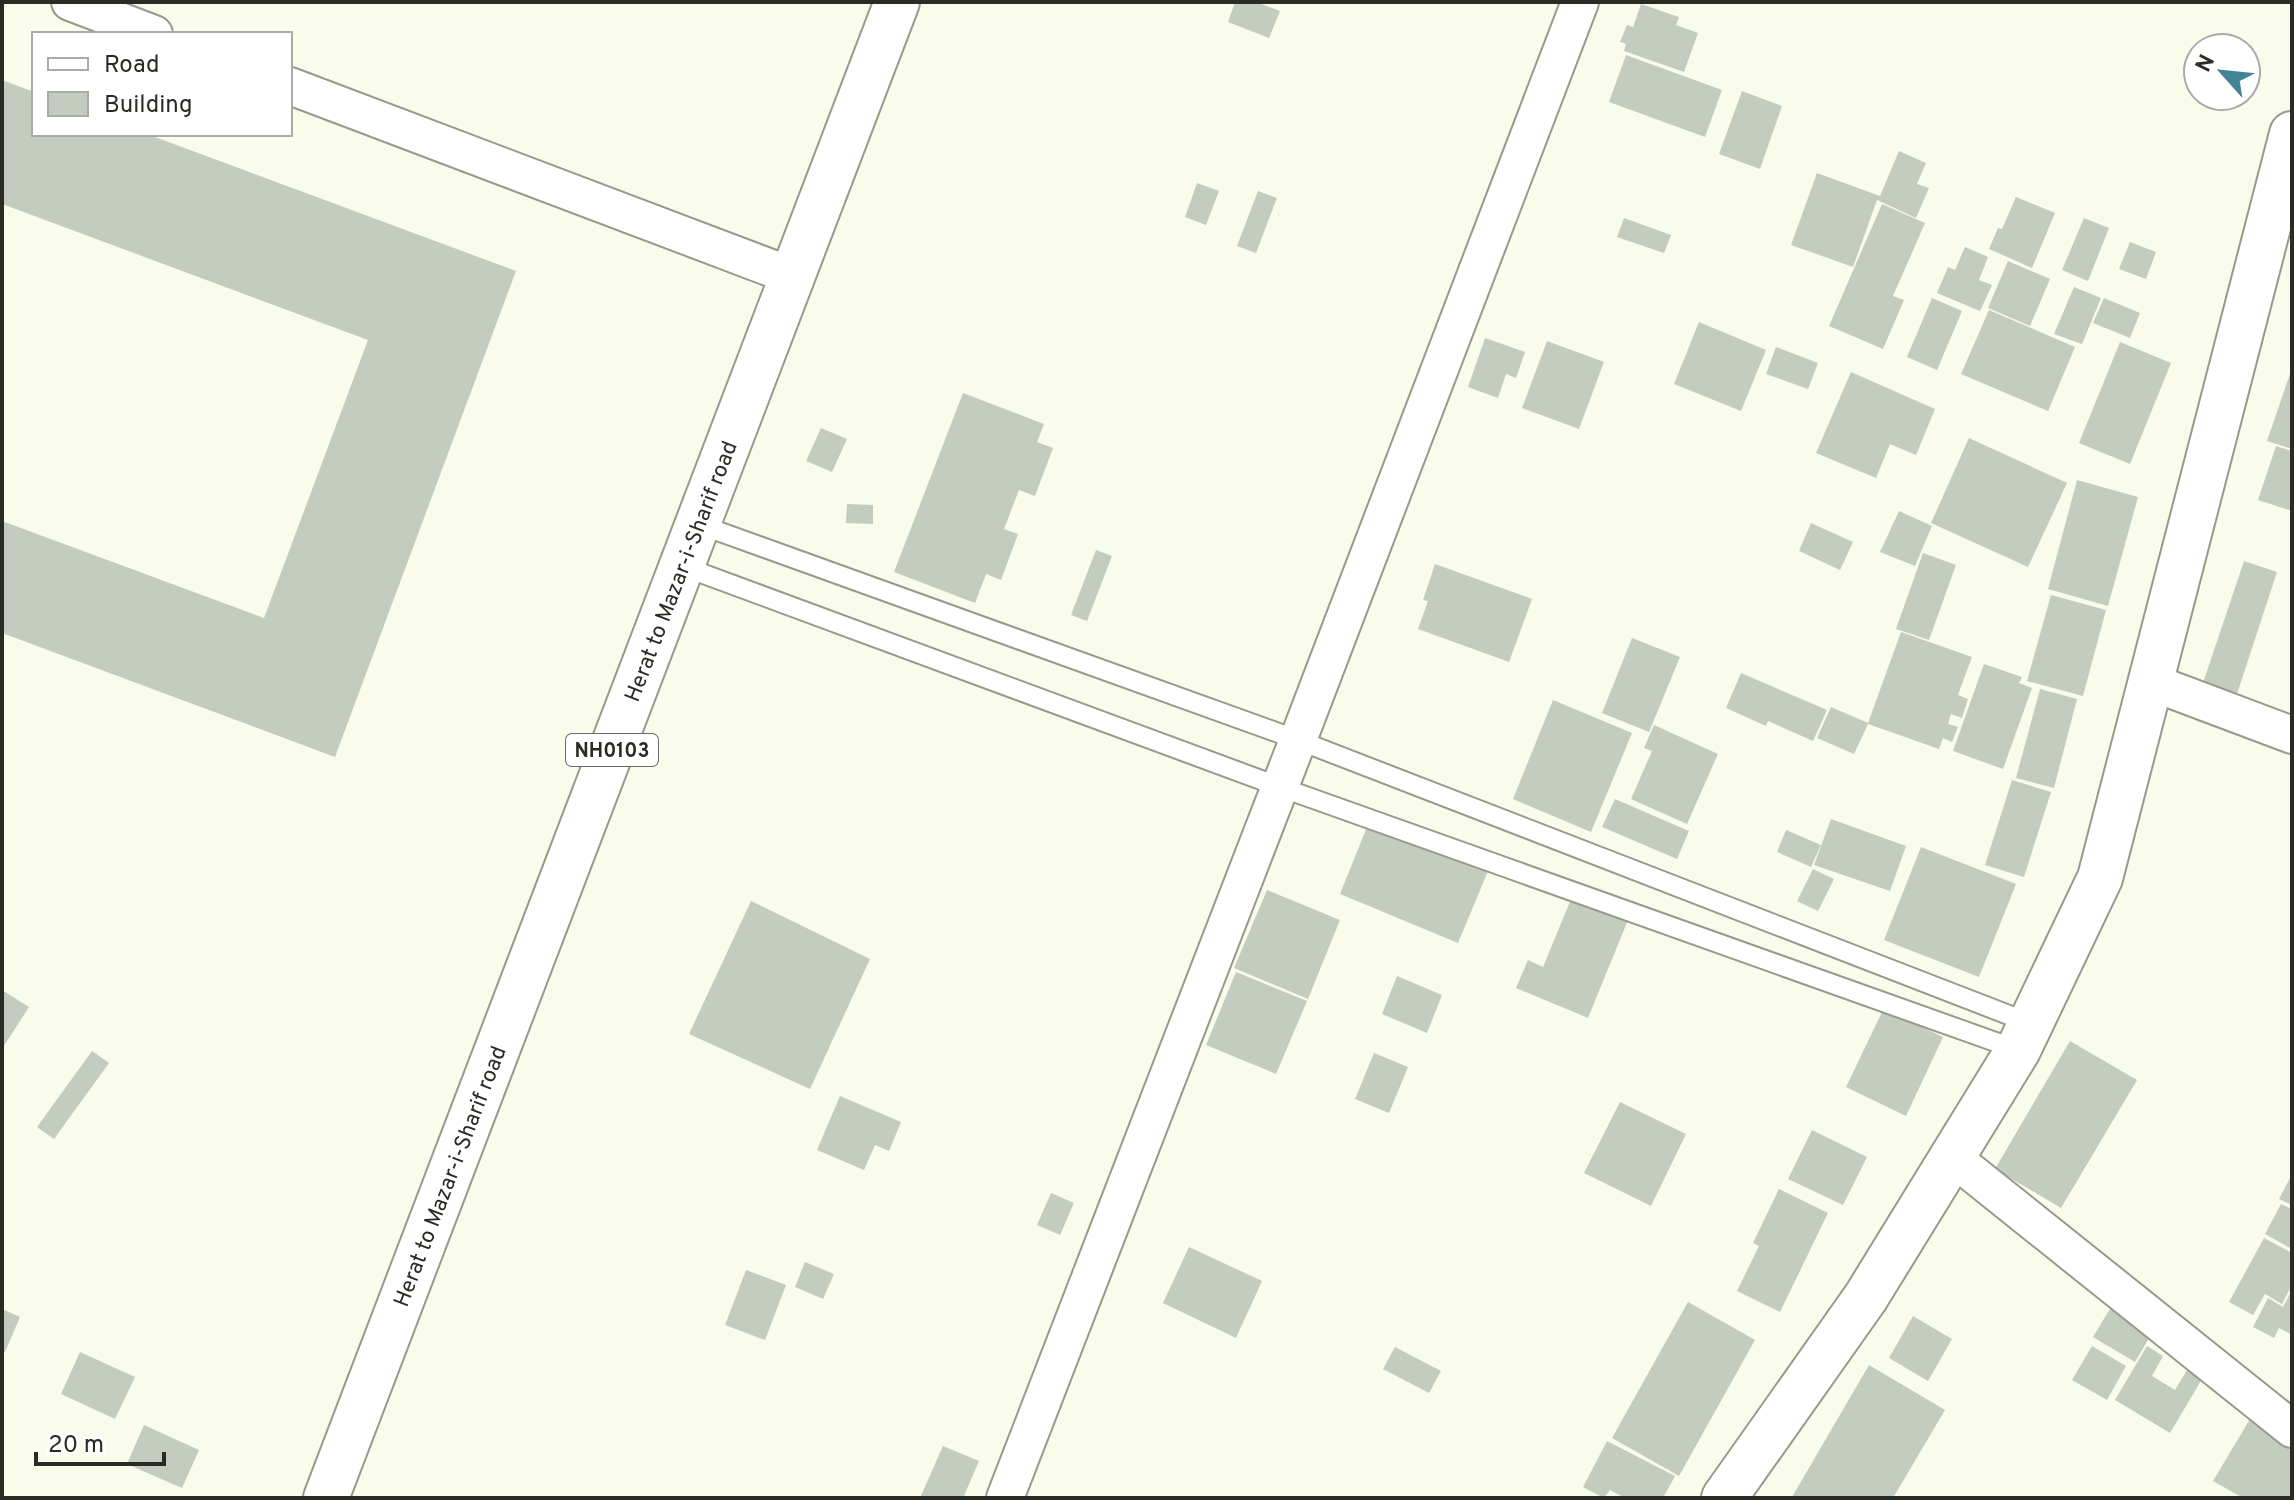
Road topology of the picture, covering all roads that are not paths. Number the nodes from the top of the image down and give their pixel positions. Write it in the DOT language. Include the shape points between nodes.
graph roads {
  1 [pos="70,2"];
  2 [pos="897,2"];
  3 [pos="1580,2"];
  4 [pos="149,32"];
  5 [pos="292,87"];
  6 [pos="2292,134"];
  7 [pos="792,276"];
  8 [pos="698,524"];
  9 [pos="682,566"];
  10 [pos="2151,682"];
  11 [pos="2292,735"];
  12 [pos="1298,740"];
  13 [pos="1280,787"];
  14 [pos="2025,1037"];
  15 [pos="1952,1157"];
  16 [pos="2292,1429"];
  17 [pos="326,1498"];
  18 [pos="1005,1498"];
  19 [pos="1724,1498"];
  1 -- 4 [label="street"];
  2 -- 7 [label="main road, Herat to Mazar-i-Sharif road / NH0103"];
  3 -- 12 [label="street"];
  5 -- 7 [label="street"];
  6 -- 10 [label="main road"];
  7 -- 8 [label="main road, Herat to Mazar-i-Sharif road / NH0103"];
  8 -- 9 [label="main road, Herat to Mazar-i-Sharif road / NH0103"];
  8 -- 12 [label="lane"];
  9 -- 13 [label="lane"];
  9 -- 17 [label="main road, Herat to Mazar-i-Sharif road / NH0103"];
  10 -- 11 [label="street"];
  10 -- 14 [label="main road" via="2100,878"];
  12 -- 13 [label="street"];
  12 -- 14 [label="lane"];
  13 -- 14 [label="lane"];
  13 -- 18 [label="street"];
  14 -- 15 [label="main road"];
  15 -- 16 [label="street"];
  15 -- 19 [label="main road" via="1866,1297"];
}
